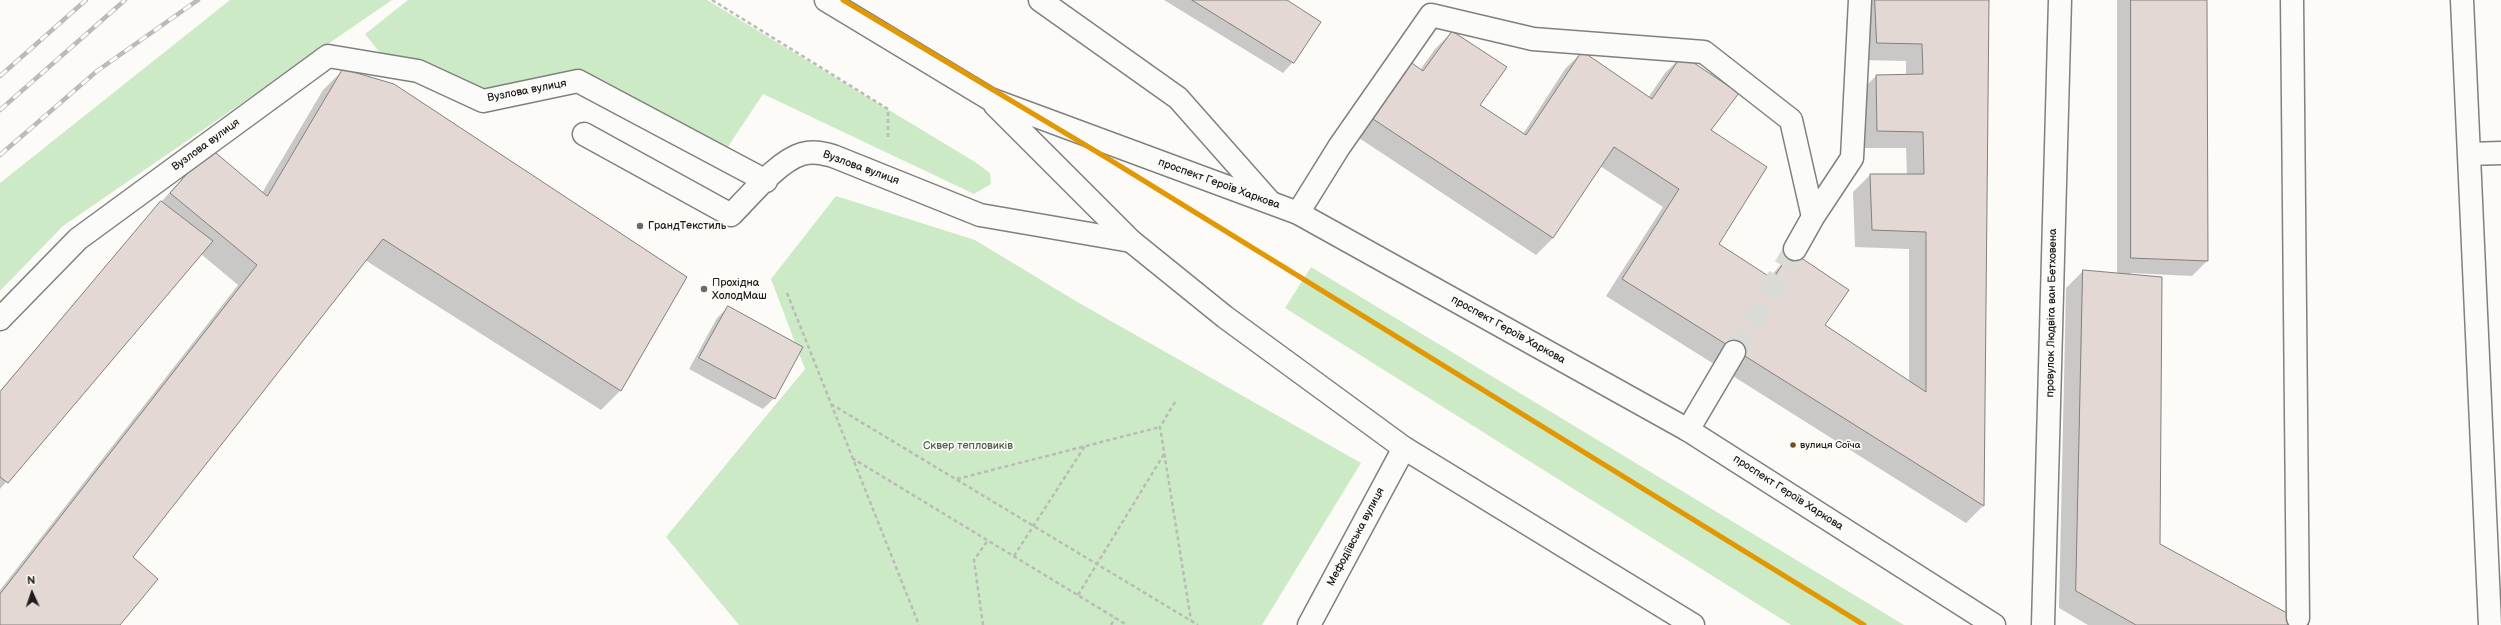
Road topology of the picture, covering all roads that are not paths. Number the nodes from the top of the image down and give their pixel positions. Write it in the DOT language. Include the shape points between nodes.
graph roads {
  1 [pos="826,0"];
  2 [pos="1040,0"];
  3 [pos="1860,0"];
  4 [pos="2060,0"];
  5 [pos="2292,0"];
  6 [pos="2462,0"];
  7 [pos="990,99"];
  8 [pos="584,134"];
  9 [pos="2501,153"];
  10 [pos="2469,154"];
  11 [pos="766,181"];
  12 [pos="1270,202"];
  13 [pos="1298,213"];
  14 [pos="1813,217"];
  15 [pos="1131,241"];
  16 [pos="1795,249"];
  17 [pos="0,319"];
  18 [pos="1734,352"];
  19 [pos="1688,430"];
  20 [pos="1404,448"];
  21 [pos="2298,618"];
  22 [pos="1309,625"];
  23 [pos="1693,625"];
  24 [pos="1994,625"];
  25 [pos="2043,625"];
  26 [pos="2490,625"];
  1 -- 7 [label="main road, проспект Героїв Харкова"];
  2 -- 12 [label="main road" via="1178,98"];
  3 -- 14 [label="main road" via="1852,158"];
  4 -- 25 [label="main road, провулок Людвіга ван Бетховена"];
  5 -- 21 [label="main road"];
  6 -- 10 [label="main road"];
  7 -- 12 [label="main road, проспект Героїв Харкова"];
  7 -- 15 [label="main road, проспект Героїв Харкова"];
  8 -- 11 [label="main road" via="731,215"];
  9 -- 10 [label="main road"];
  10 -- 26 [label="main road"];
  11 -- 15 [label="main road, Вузлова вулиця" via="787,161 802,154 818,152 980,215"];
  11 -- 17 [label="main road, Вузлова вулиця" via="578,81 483,101 418,71 328,56 78,238"];
  12 -- 13 [label="main road, проспект Героїв Харкова"];
  13 -- 14 [label="main road" via="1339,147 1431,15 1533,39 1704,52 1791,120"];
  13 -- 19 [label="main road, проспект Героїв Харкова"];
  14 -- 16 [label="main road"];
  15 -- 20 [label="main road, проспект Героїв Харкова" via="1225,317"];
  18 -- 19 [label="main road"];
  19 -- 24 [label="main road, проспект Героїв Харкова"];
  20 -- 22 [label="main road, Мефодіївська вулиця"];
  20 -- 23 [label="main road, проспект Героїв Харкова"];
}
